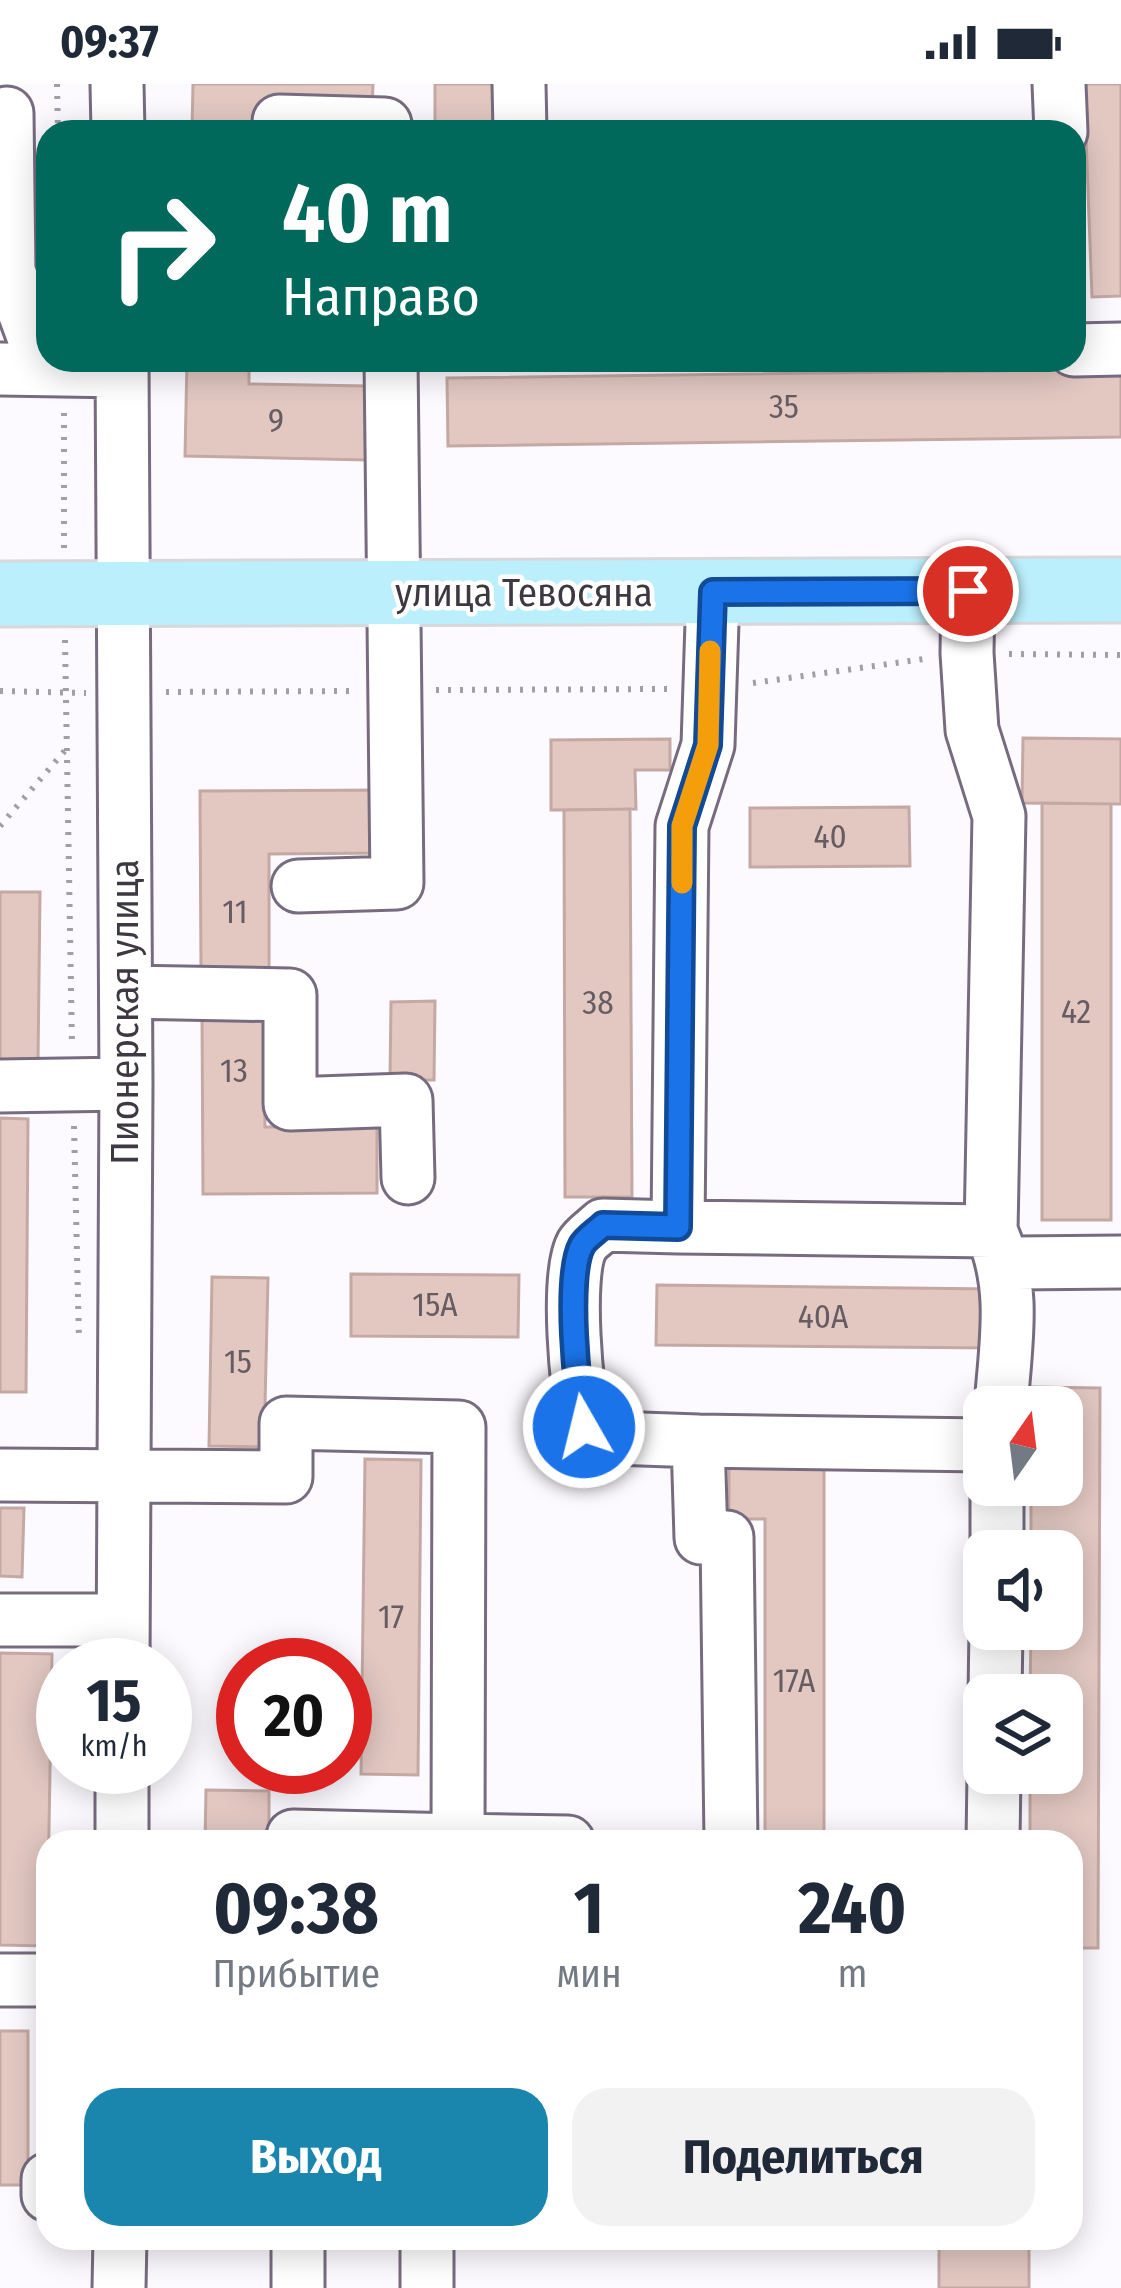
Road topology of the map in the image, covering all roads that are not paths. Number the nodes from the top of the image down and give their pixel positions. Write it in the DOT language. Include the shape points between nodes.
graph roads {
  1 [pos="117,84"];
  2 [pos="519,84"];
  3 [pos="1059,84"];
  4 [pos="7,113"];
  5 [pos="118,120"];
  6 [pos="520,120"];
  7 [pos="1060,120"];
  8 [pos="1121,349"];
  9 [pos="1086,350"];
  10 [pos="36,369"];
  11 [pos="121,372"];
  12 [pos="391,372"];
  13 [pos="1121,590"];
  14 [pos="968,591"];
  15 [pos="713,592"];
  16 [pos="395,593"];
  17 [pos="0,594"];
  18 [pos="94,596"];
  19 [pos="298,886"];
  20 [pos="126,992"];
  21 [pos="126,1084"];
  22 [pos="0,1086"];
  23 [pos="407,1178"];
  24 [pos="678,1227"];
  25 [pos="998,1247"];
  26 [pos="1121,1262"];
  27 [pos="1003,1386"];
  28 [pos="698,1441"];
  29 [pos="963,1445"];
  30 [pos="0,1475"];
  31 [pos="124,1476"];
  32 [pos="0,1621"];
  33 [pos="100,1638"];
  34 [pos="123,1638"];
  35 [pos="122,1794"];
  36 [pos="994,1794"];
  37 [pos="122,1830"];
  38 [pos="458,1830"];
  39 [pos="731,1830"];
  40 [pos="993,1830"];
  41 [pos="0,1980"];
  42 [pos="36,1980"];
  43 [pos="120,2250"];
  44 [pos="298,2250"];
  45 [pos="427,2250"];
  46 [pos="119,2288"];
  47 [pos="298,2288"];
  48 [pos="427,2288"];
  1 -- 5 [label="street"];
  2 -- 6 [label="street"];
  3 -- 7 [label="street"];
  4 -- 10 [label="street" via="9,271"];
  8 -- 9 [label="street"];
  11 -- 18 [label="street, Пионерская улица"];
  12 -- 16 [label="street"];
  13 -- 14 [label="main road, улица Тевосяна"];
  14 -- 15 [label="main road, улица Тевосяна"];
  14 -- 25 [label="street" via="972,730 999,816"];
  15 -- 16 [label="main road, улица Тевосяна"];
  15 -- 24 [label="street" via="708,745 682,826"];
  16 -- 18 [label="main road, улица Тевосяна"];
  16 -- 19 [label="street" via="397,883"];
  17 -- 18 [label="main road, улица Тевосяна"];
  18 -- 20 [label="street, Пионерская улица" via="125,693"];
  20 -- 21 [label="street, Пионерская улица"];
  20 -- 23 [label="street" via="290,995 290,1104 406,1100"];
  21 -- 22 [label="street"];
  21 -- 31 [label="street, Пионерская улица"];
  24 -- 25 [label="street"];
  24 -- 28 [label="street" via="603,1225 581,1246 576,1390 584,1427 614,1438"];
  25 -- 26 [label="street"];
  25 -- 27 [label="street" via="1008,1347"];
  28 -- 29 [label="street"];
  28 -- 39 [label="street" via="701,1538 727,1537"];
  30 -- 31 [label="street"];
  31 -- 34 [label="street, Пионерская улица"];
  31 -- 38 [label="street" via="286,1477 286,1423 459,1427"];
  32 -- 33 [label="street"];
  35 -- 37 [label="street"];
  36 -- 40 [label="street"];
  41 -- 42 [label="street"];
  43 -- 46 [label="street"];
  44 -- 47 [label="street"];
  45 -- 48 [label="street"];
}
